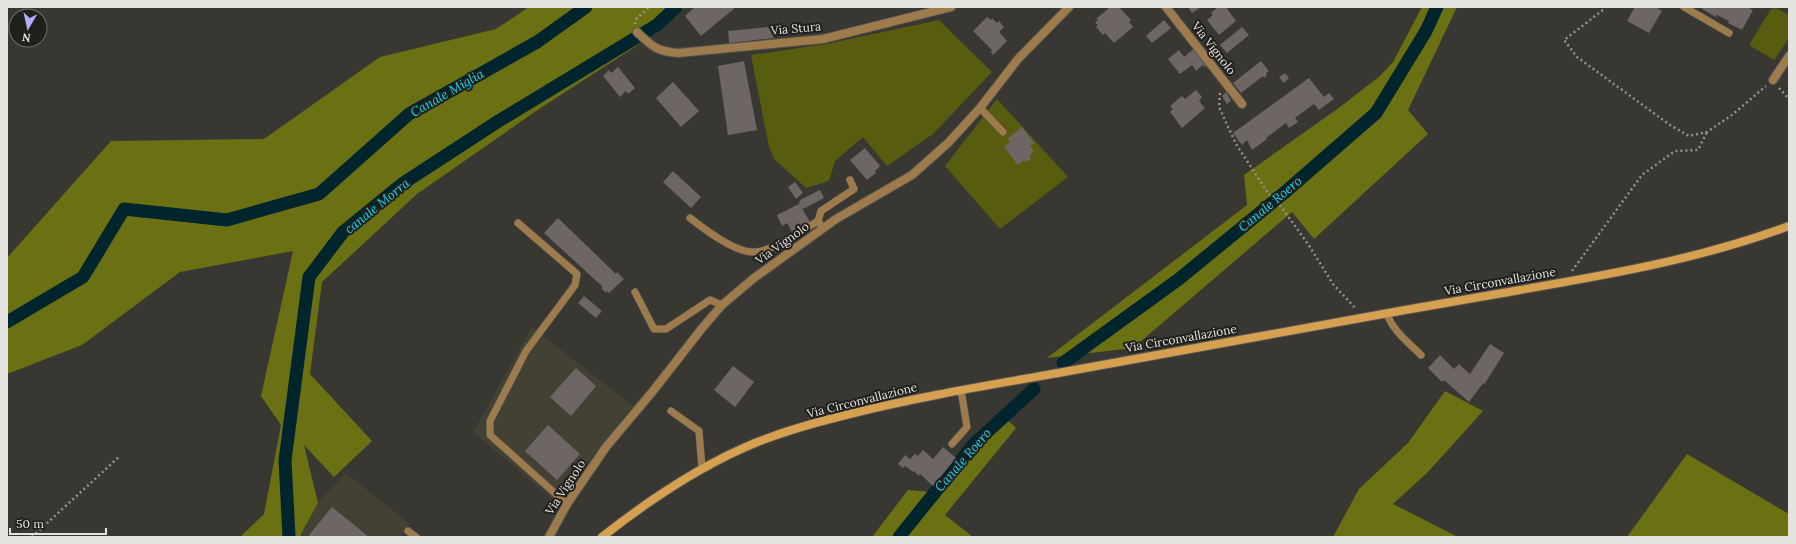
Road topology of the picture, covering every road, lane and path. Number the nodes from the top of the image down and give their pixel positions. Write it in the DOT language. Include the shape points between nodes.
graph roads {
  1 [pos="649,7"];
  2 [pos="951,7"];
  3 [pos="1069,7"];
  4 [pos="1166,7"];
  5 [pos="1688,8"];
  6 [pos="1603,10"];
  7 [pos="637,32"];
  8 [pos="1729,33"];
  9 [pos="1789,56"];
  10 [pos="1222,78"];
  11 [pos="1773,80"];
  12 [pos="1789,99"];
  13 [pos="1242,104"];
  14 [pos="980,108"];
  15 [pos="1003,132"];
  16 [pos="1708,132"];
  17 [pos="850,180"];
  18 [pos="690,218"];
  19 [pos="818,221"];
  20 [pos="518,223"];
  21 [pos="1789,226"];
  22 [pos="823,228"];
  23 [pos="1564,283"];
  24 [pos="635,292"];
  25 [pos="722,306"];
  26 [pos="1387,314"];
  27 [pos="1365,318"];
  28 [pos="1421,355"];
  29 [pos="961,390"];
  30 [pos="671,411"];
  31 [pos="952,444"];
  32 [pos="120,456"];
  33 [pos="702,468"];
  34 [pos="567,504"];
  35 [pos="408,531"];
  36 [pos="32,537"];
  37 [pos="416,537"];
  38 [pos="548,537"];
  39 [pos="602,537"];
  1 -- 7 [label="path" via="635,20"];
  2 -- 7 [label="street, Via Stura" via="823,38 678,53 662,51 652,46"];
  3 -- 14 [label="street, Via Vignolo" via="1018,59"];
  4 -- 10 [label="street, Via Vignolo"];
  5 -- 8 [label="lane"];
  6 -- 16 [label="path" via="1564,40 1577,57 1689,136"];
  9 -- 11 [label="street"];
  10 -- 13 [label="street, Via Vignolo"];
  10 -- 27 [label="path" via="1219,107 1236,144 1268,193 1308,244 1333,284"];
  11 -- 12 [label="path"];
  11 -- 16 [label="path"];
  14 -- 15 [label="lane"];
  14 -- 22 [label="street, Via Vignolo" via="912,175"];
  16 -- 23 [label="path" via="1698,150 1675,151 1642,175"];
  17 -- 19 [label="lane" via="854,190 821,211"];
  18 -- 19 [label="lane" via="712,235 742,250 754,252 771,248"];
  19 -- 22 [label="lane"];
  20 -- 34 [label="lane" via="577,274 575,285 526,351 490,421 490,435"];
  21 -- 23 [label="main road, Via Circonvallazione" via="1675,261"];
  22 -- 25 [label="street, Via Vignolo" via="754,278"];
  23 -- 26 [label="main road, Via Circonvallazione"];
  24 -- 25 [label="lane" via="654,329 666,329 710,300"];
  25 -- 34 [label="street, Via Vignolo" via="606,447"];
  26 -- 27 [label="main road, Via Circonvallazione"];
  26 -- 28 [label="lane" via="1396,330"];
  27 -- 29 [label="main road, Via Circonvallazione"];
  29 -- 31 [label="lane" via="967,427"];
  29 -- 33 [label="main road, Via Circonvallazione" via="894,402 800,427 755,443"];
  30 -- 33 [label="lane" via="699,431"];
  32 -- 36 [label="path"];
  33 -- 39 [label="main road, Via Circonvallazione" via="665,490"];
  34 -- 38 [label="street, Via Vignolo"];
  35 -- 37 [label="lane"];
}
